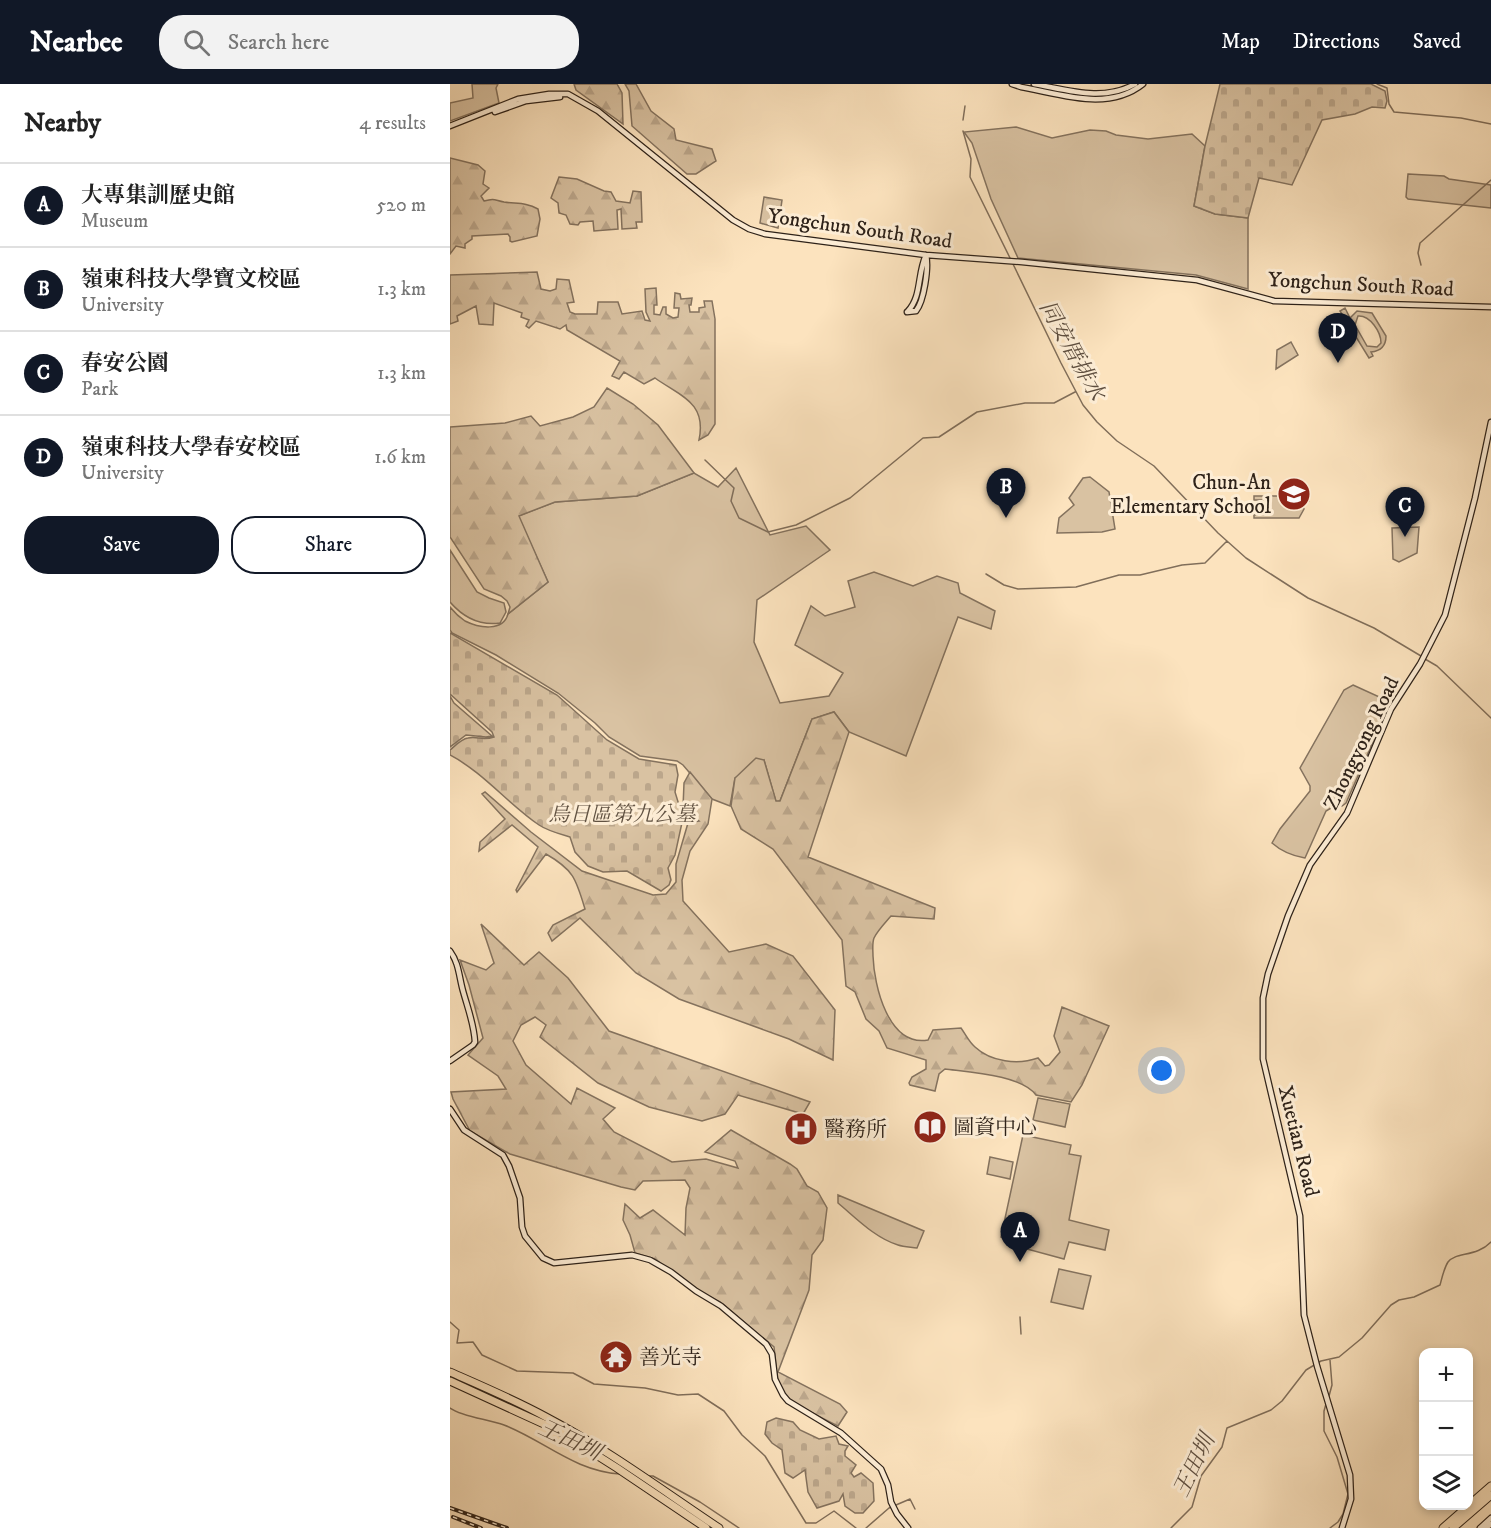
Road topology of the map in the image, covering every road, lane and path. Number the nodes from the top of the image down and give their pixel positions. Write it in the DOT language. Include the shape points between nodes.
graph roads {
  1 [pos="1012,84"];
  2 [pos="1034,84"];
  3 [pos="1135,84"];
  4 [pos="1143,84"];
  5 [pos="450,127"];
  6 [pos="926,255"];
  7 [pos="1491,306"];
  8 [pos="1491,422"];
  9 [pos="1295,897"];
  10 [pos="450,951"];
  11 [pos="450,1061"];
  12 [pos="450,1109"];
  13 [pos="450,1372"];
  14 [pos="450,1381"];
  15 [pos="621,1466"];
  16 [pos="1491,1486"];
  17 [pos="1491,1495"];
  18 [pos="1491,1518"];
  19 [pos="1491,1524"];
  20 [pos="706,1528"];
  21 [pos="719,1528"];
  22 [pos="908,1528"];
  23 [pos="1342,1528"];
  24 [pos="1443,1528"];
  25 [pos="1453,1528"];
  26 [pos="1480,1528"];
  27 [pos="1486,1528"];
  1 -- 4 [label="street" via="1097,100 1125,95"];
  2 -- 3 [label="street" via="1108,94"];
  5 -- 6 [label="street, Yongchun South Road" via="518,99 568,94 598,111 712,205 750,229"];
  6 -- 6 [label="street" via="915,303 907,312 916,311 921,302"];
  6 -- 7 [label="street, Yongchun South Road" via="1197,280 1274,301"];
  8 -- 9 [label="street, Zhongyong Road" via="1449,603 1436,636 1391,709 1347,813 1313,859"];
  9 -- 23 [label="street, Xuetian Road" via="1266,984 1263,1056 1297,1200 1304,1315 1351,1479 1351,1499"];
  10 -- 11 [label="street" via="457,961 475,1042"];
  12 -- 22 [label="street" via="464,1130 503,1155 520,1198 525,1236 543,1258 554,1263 641,1257 721,1306 770,1348 775,1379 788,1401 841,1433 881,1469 891,1502"];
  13 -- 15 [label="highway" via="544,1416"];
  14 -- 15 [label="highway" via="540,1422"];
  15 -- 20 [label="highway"];
  15 -- 21 [label="highway"];
  16 -- 24 [label="highway"];
  17 -- 25 [label="highway"];
  18 -- 26 [label="street"];
  19 -- 27 [label="street"];
}
